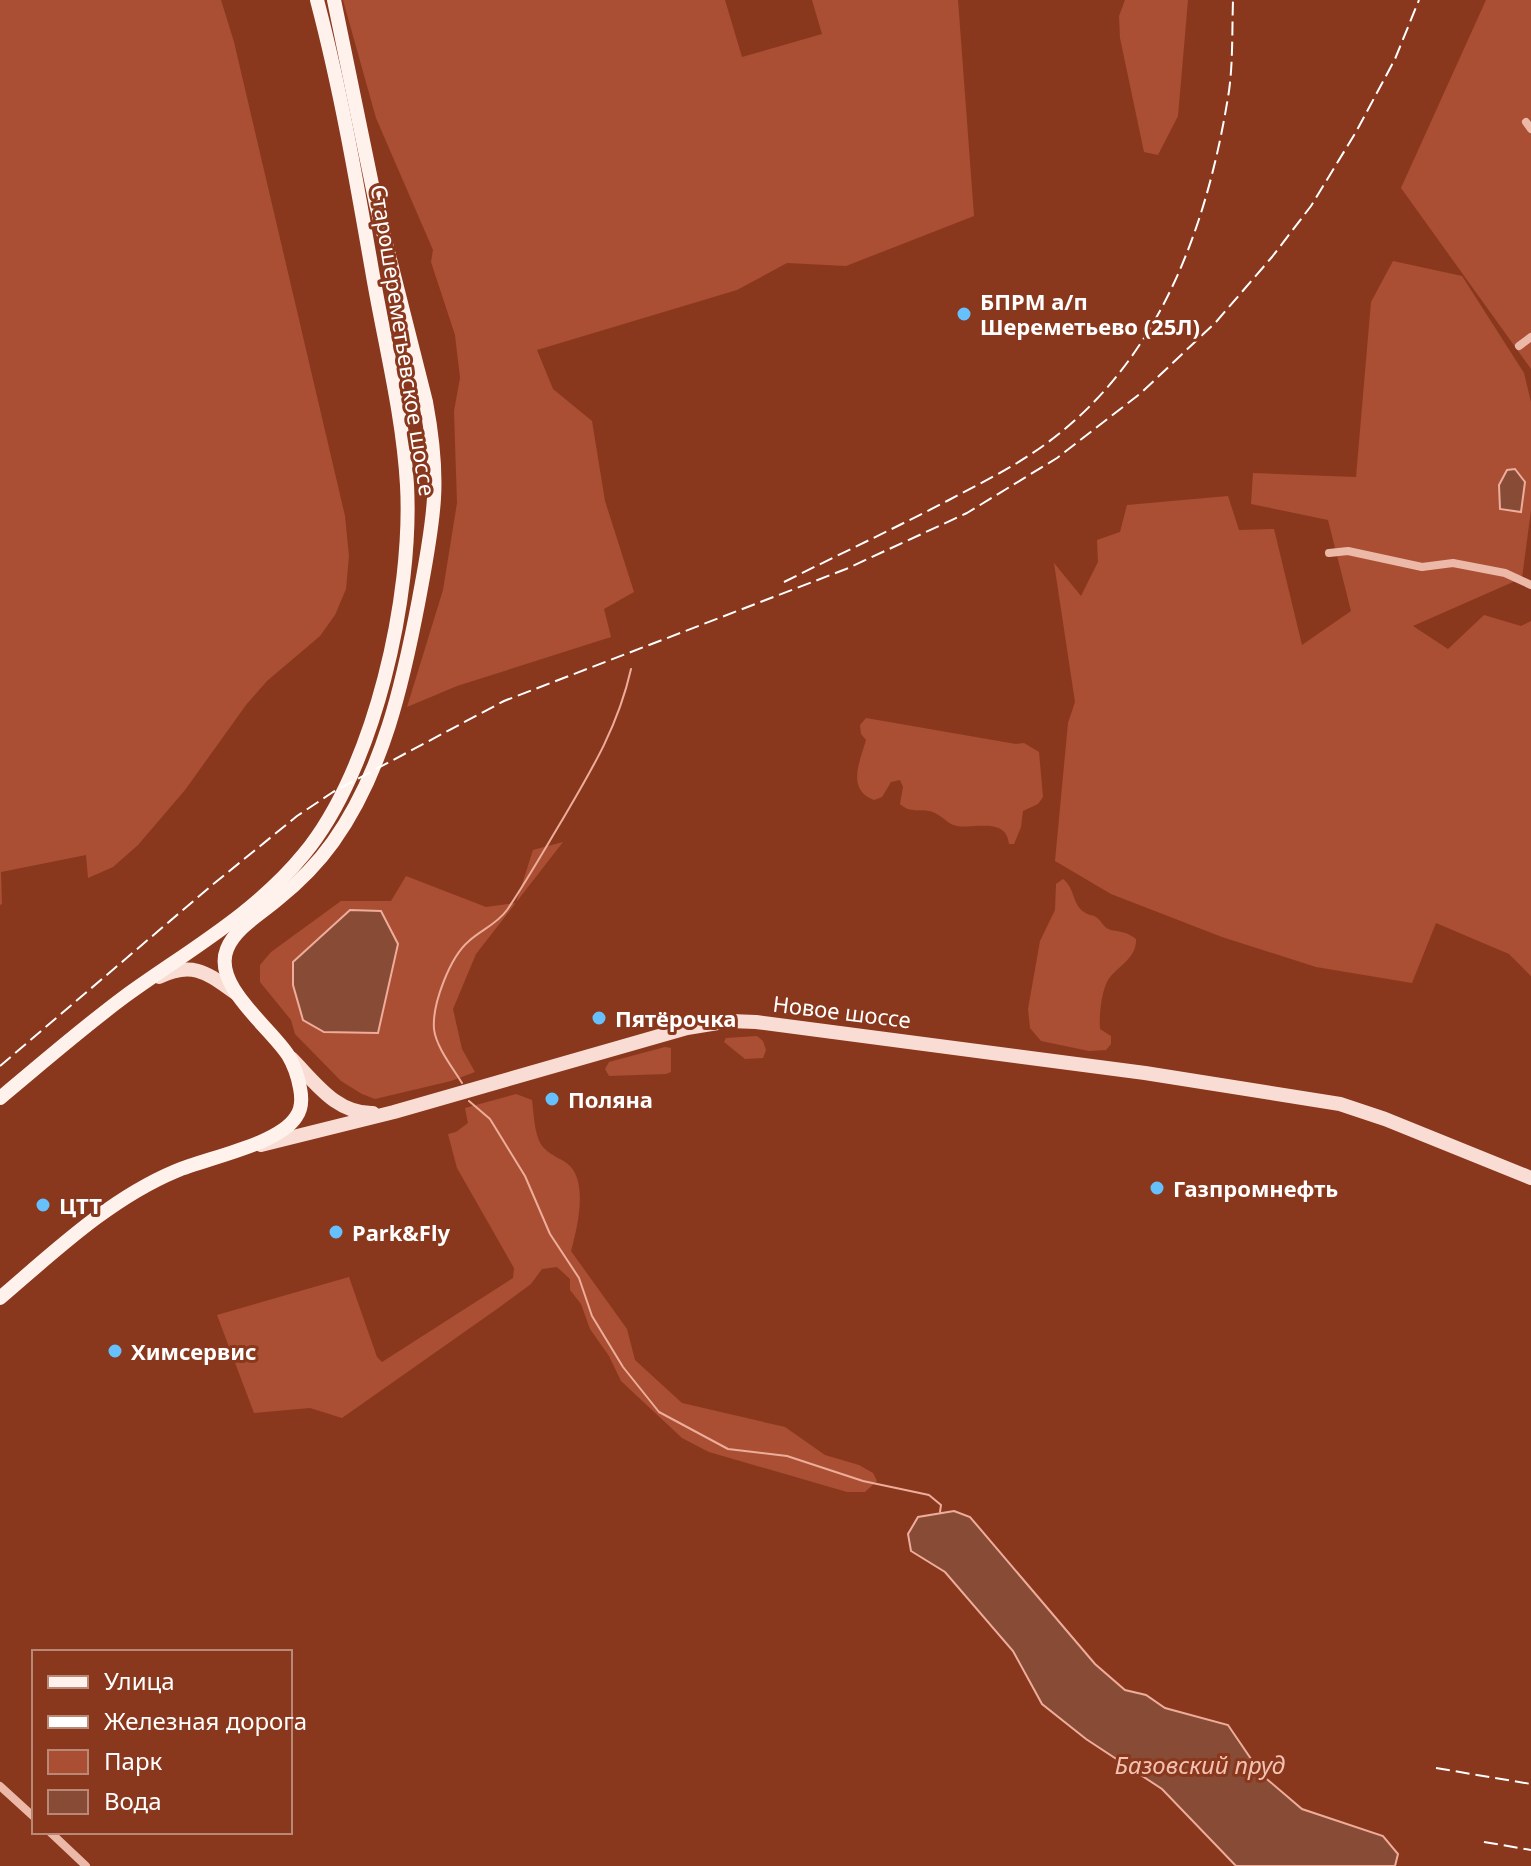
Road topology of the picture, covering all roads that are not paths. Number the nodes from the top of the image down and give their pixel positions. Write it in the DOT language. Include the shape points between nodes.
graph roads {
  1 [pos="317,0"];
  2 [pos="334,0"];
  3 [pos="1531,337"];
  4 [pos="1519,346"];
  5 [pos="1329,553"];
  6 [pos="1531,585"];
  7 [pos="148,982"];
  8 [pos="237,995"];
  9 [pos="287,1054"];
  10 [pos="0,1098"];
  11 [pos="394,1112"];
  12 [pos="245,1148"];
  13 [pos="1531,1178"];
  14 [pos="0,1298"];
  15 [pos="0,1786"];
  16 [pos="32,1815"];
  17 [pos="52,1834"];
  18 [pos="86,1866"];
  1 -- 7 [label="main road, Старошереметьевское шоссе" via="359,196 403,446 408,510 404,579 360,759 326,825 281,881"];
  2 -- 8 [label="main road, Старошереметьевское шоссе" via="376,204 426,402 434,465 432,520 410,643 382,747 331,844 227,948 226,975"];
  3 -- 4 [label="street"];
  5 -- 6 [label="street" via="1348,551 1422,567 1453,563 1505,573"];
  7 -- 8 [label="main road" via="193,968"];
  7 -- 10 [label="main road, Старошереметьевское шоссе"];
  8 -- 9 [label="main road"];
  9 -- 11 [label="main road" via="337,1104 363,1113"];
  9 -- 12 [label="main road" via="301,1107 286,1128"];
  11 -- 12 [label="main road, Новое шоссе"];
  11 -- 13 [label="main road, Новое шоссе" via="687,1028 743,1022 1145,1073 1340,1104"];
  12 -- 14 [label="main road, Новое шоссе" via="177,1170 128,1195"];
  15 -- 16 [label="street"];
  17 -- 18 [label="street"];
}
